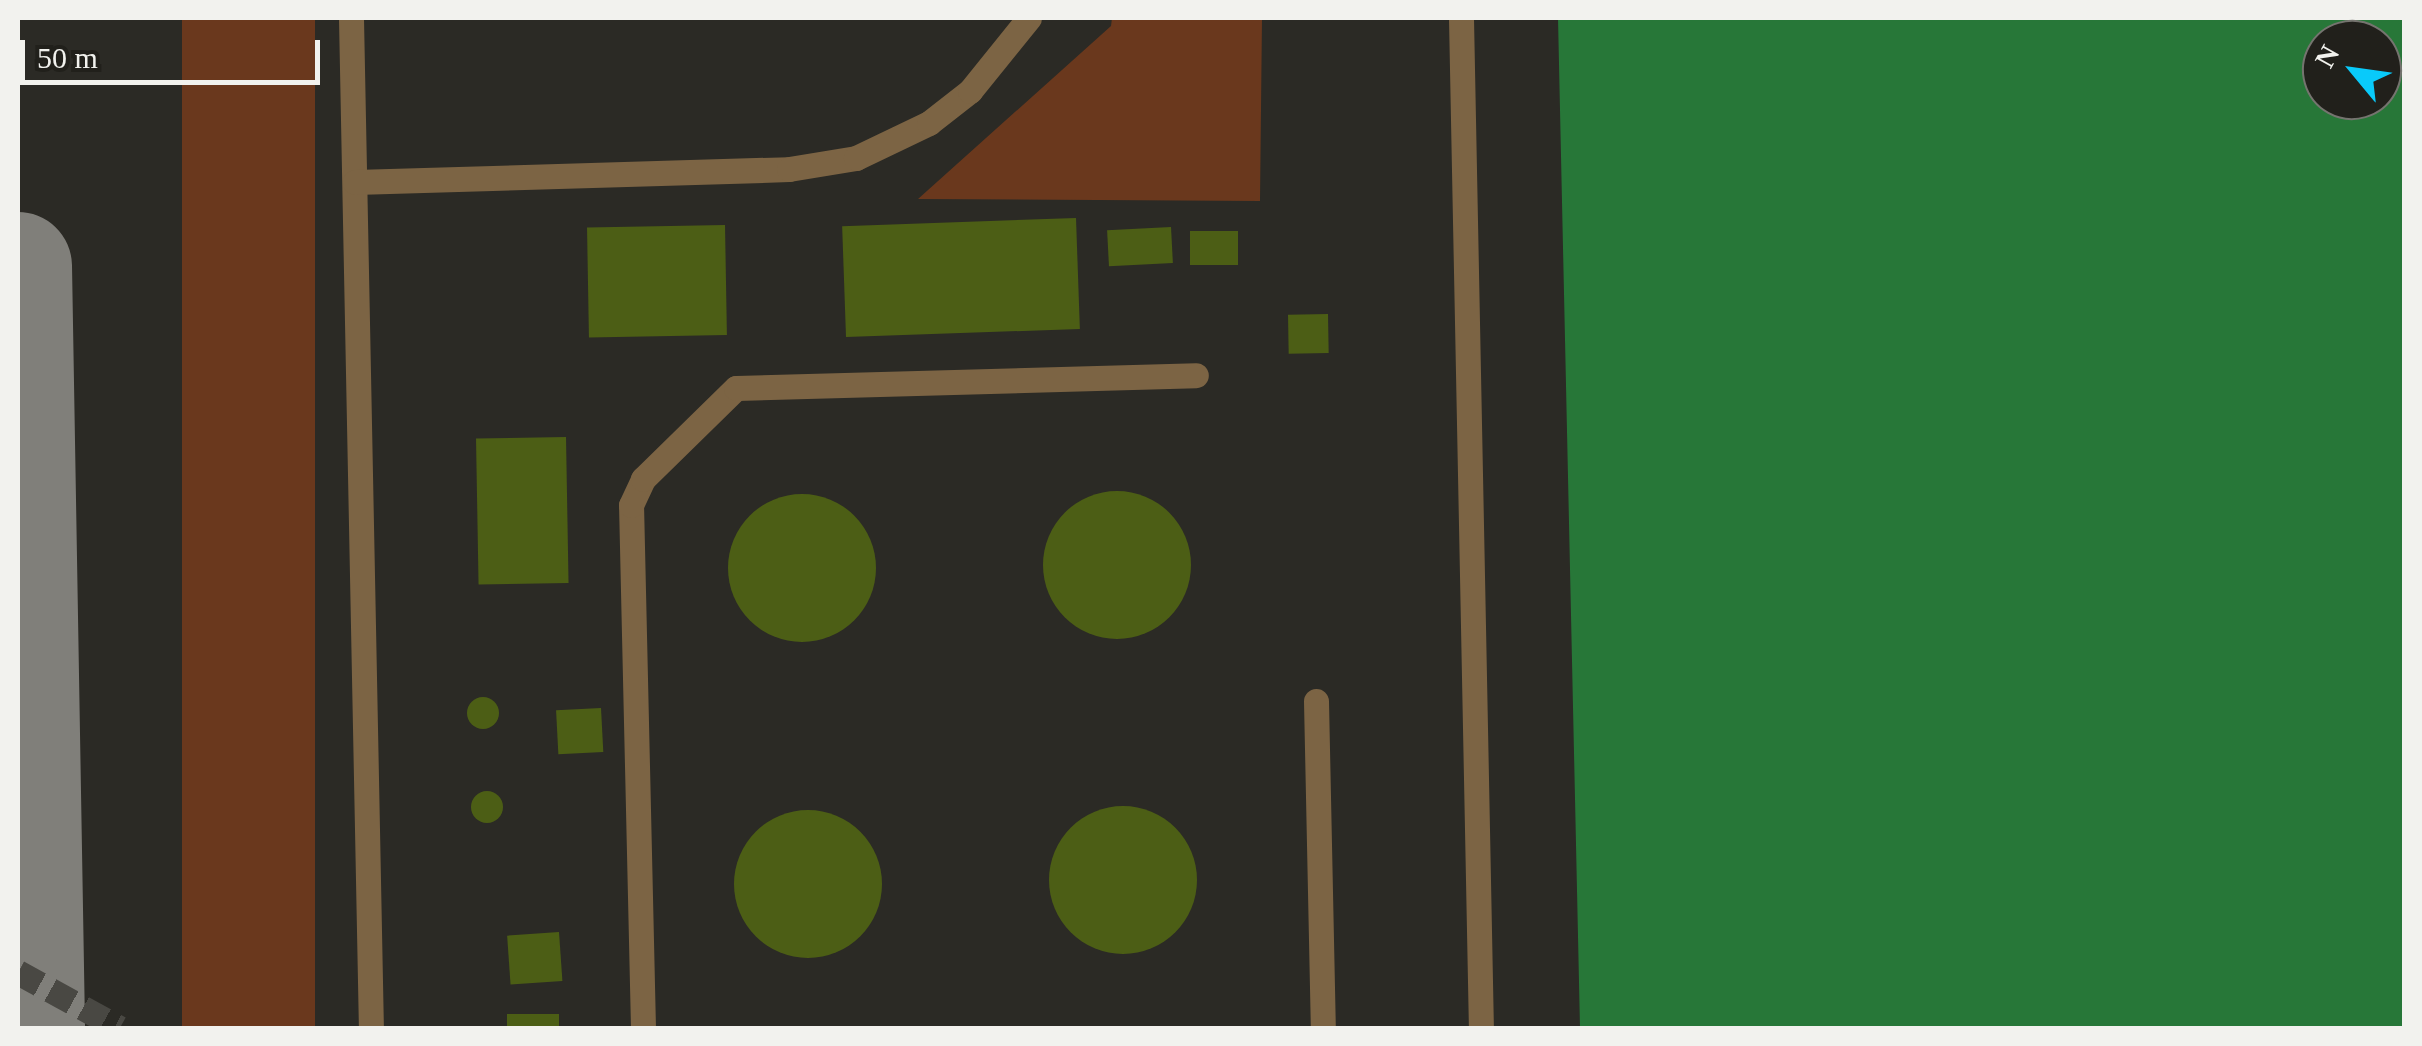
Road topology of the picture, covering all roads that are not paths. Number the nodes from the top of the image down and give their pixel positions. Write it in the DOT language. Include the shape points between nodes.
graph roads {
  1 [pos="351,18"];
  2 [pos="1029,18"];
  3 [pos="1461,18"];
  4 [pos="355,182"];
  5 [pos="1196,376"];
  6 [pos="1316,701"];
  7 [pos="372,1028"];
  8 [pos="643,1028"];
  9 [pos="1323,1028"];
  10 [pos="1481,1028"];
  1 -- 4 [label="lane"];
  2 -- 4 [label="lane" via="970,91 929,123 856,158 746,171"];
  3 -- 10 [label="lane"];
  4 -- 7 [label="lane"];
  5 -- 8 [label="lane" via="736,388 643,478 631,505"];
  6 -- 9 [label="lane"];
}
